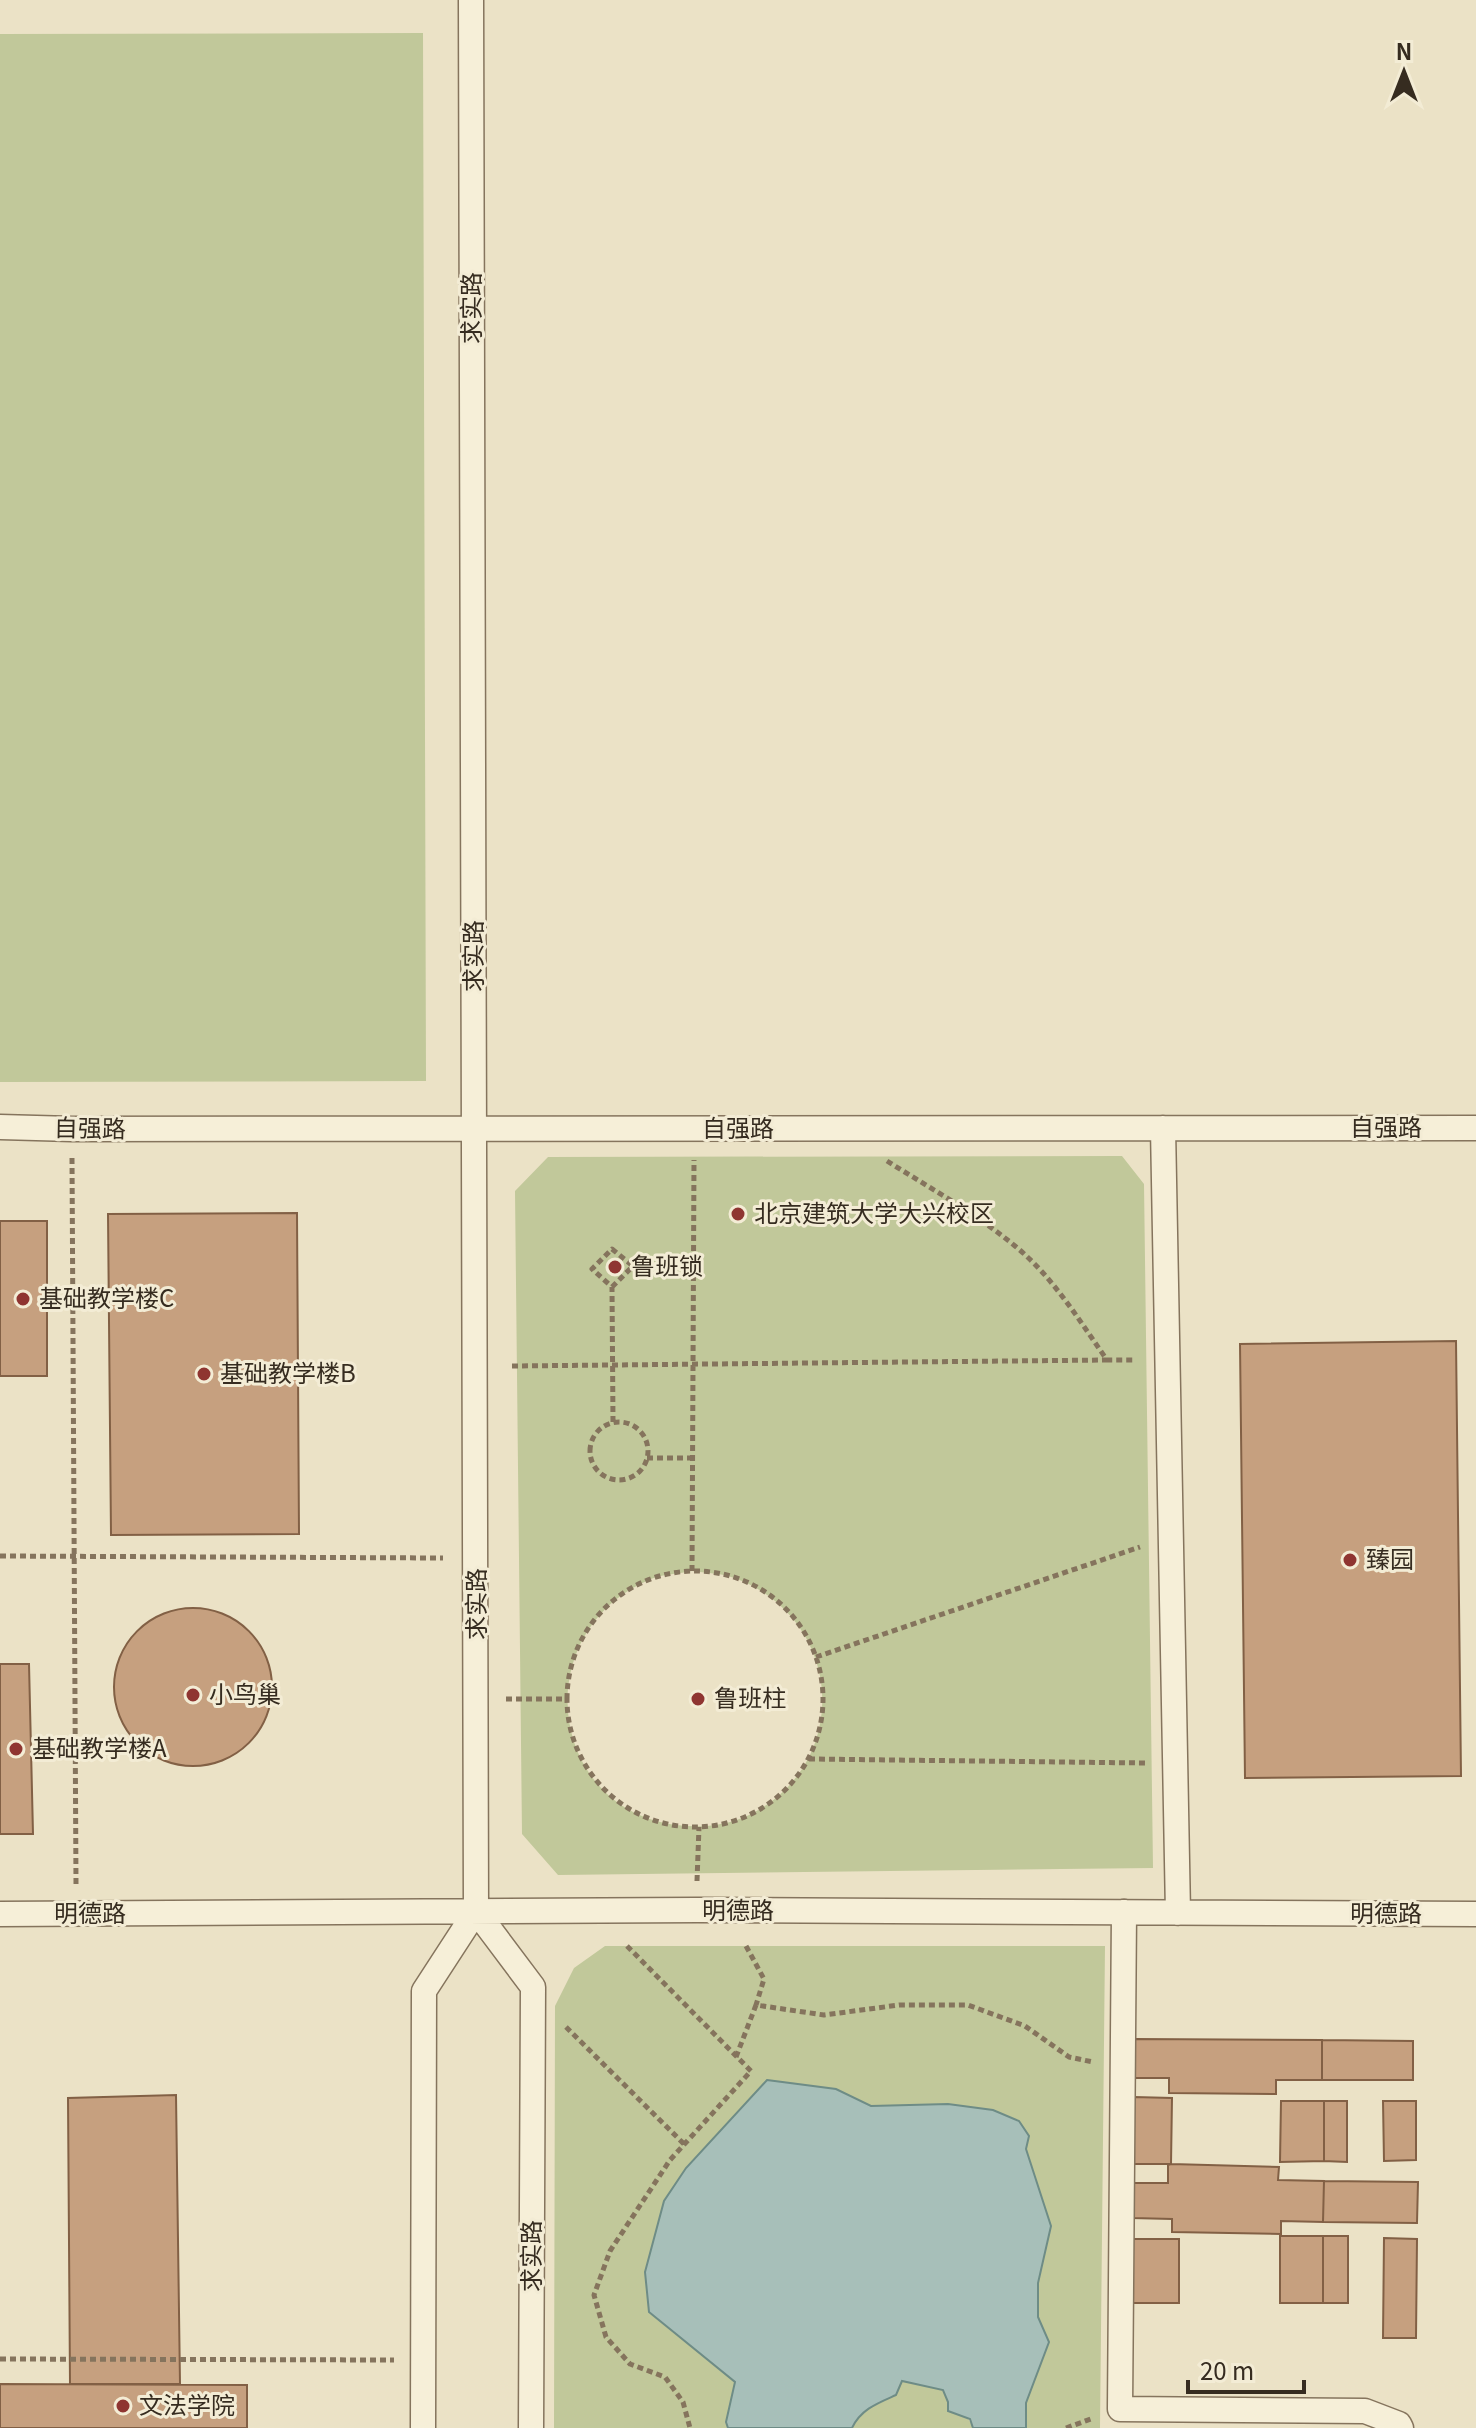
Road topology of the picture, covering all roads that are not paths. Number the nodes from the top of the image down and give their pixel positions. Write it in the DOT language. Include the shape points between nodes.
graph roads {
  1 [pos="471,0"];
  2 [pos="0,1127"];
  3 [pos="1163,1128"];
  4 [pos="1476,1128"];
  5 [pos="475,1129"];
  6 [pos="476,1911"];
  7 [pos="1124,1912"];
  8 [pos="1178,1913"];
  9 [pos="0,1914"];
  10 [pos="1476,1914"];
  11 [pos="423,2428"];
  12 [pos="531,2428"];
  13 [pos="1401,2428"];
  1 -- 5 [label="lane, 求实路"];
  2 -- 5 [label="lane, 自强路"];
  3 -- 4 [label="lane, 自强路"];
  3 -- 5 [label="lane, 自强路"];
  3 -- 8 [label="lane"];
  5 -- 6 [label="lane, 求实路"];
  6 -- 7 [label="lane, 明德路"];
  6 -- 9 [label="lane, 明德路"];
  6 -- 11 [label="lane" via="424,1991"];
  6 -- 12 [label="lane, 求实路" via="533,1987"];
  7 -- 8 [label="lane, 明德路"];
  7 -- 13 [label="lane" via="1120,2409 1365,2411"];
  8 -- 10 [label="lane, 明德路"];
}
